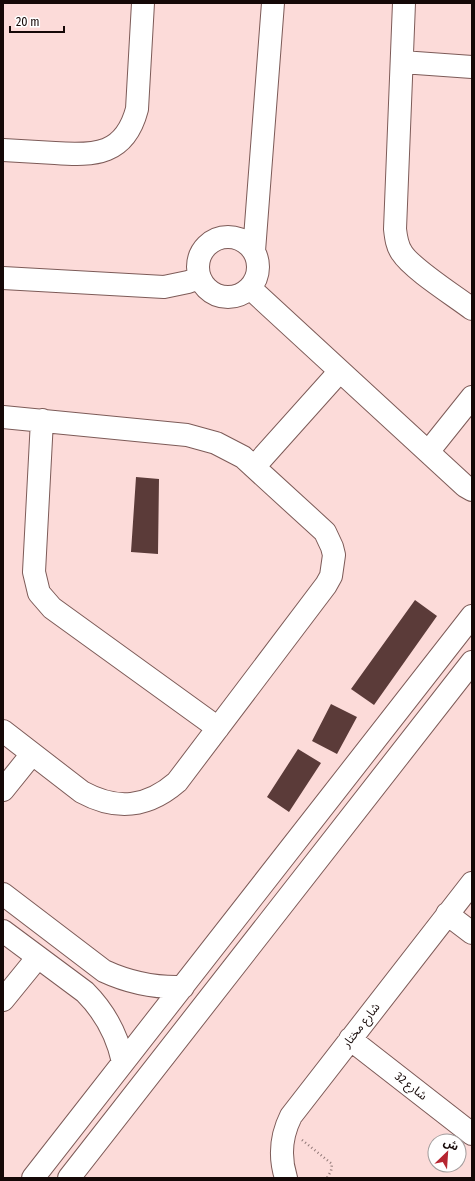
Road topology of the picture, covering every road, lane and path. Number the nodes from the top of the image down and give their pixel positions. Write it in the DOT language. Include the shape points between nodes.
graph roads {
  1 [pos="143,3"];
  2 [pos="273,3"];
  3 [pos="404,3"];
  4 [pos="402,62"];
  5 [pos="472,68"];
  6 [pos="3,150"];
  7 [pos="254,251"];
  8 [pos="3,278"];
  9 [pos="199,278"];
  10 [pos="250,288"];
  11 [pos="472,309"];
  12 [pos="340,371"];
  13 [pos="472,397"];
  14 [pos="3,417"];
  15 [pos="42,420"];
  16 [pos="428,452"];
  17 [pos="255,466"];
  18 [pos="470,492"];
  19 [pos="472,616"];
  20 [pos="472,662"];
  21 [pos="218,728"];
  22 [pos="3,731"];
  23 [pos="32,754"];
  24 [pos="3,790"];
  25 [pos="472,883"];
  26 [pos="3,895"];
  27 [pos="447,914"];
  28 [pos="3,931"];
  29 [pos="472,933"];
  30 [pos="38,957"];
  31 [pos="104,971"];
  32 [pos="183,987"];
  33 [pos="85,992"];
  34 [pos="3,1000"];
  35 [pos="350,1039"];
  36 [pos="123,1062"];
  37 [pos="105,1085"];
  38 [pos="128,1102"];
  39 [pos="87,1108"];
  40 [pos="110,1126"];
  41 [pos="286,1126"];
  42 [pos="472,1134"];
  43 [pos="33,1178"];
  44 [pos="69,1178"];
  45 [pos="286,1178"];
  46 [pos="327,1178"];
  1 -- 6 [label="street" via="137,109 125,136 110,148 92,154"];
  2 -- 7 [label="street"];
  3 -- 4 [label="street"];
  4 -- 5 [label="street"];
  4 -- 11 [label="street" via="394,229 396,239 407,259"];
  7 -- 9 [label="street" via="245,242 233,237 220,237 209,242 200,252 197,265"];
  7 -- 10 [label="street" via="258,264 257,277"];
  8 -- 9 [label="street" via="164,287"];
  9 -- 10 [label="street" via="206,288 216,295 228,298 240,295"];
  10 -- 12 [label="street"];
  12 -- 16 [label="street"];
  12 -- 17 [label="street"];
  13 -- 16 [label="street"];
  14 -- 15 [label="street"];
  15 -- 17 [label="street" via="187,435 230,449"];
  15 -- 21 [label="street" via="34,572 39,594 52,608"];
  16 -- 18 [label="street"];
  17 -- 21 [label="street" via="325,532 332,547 334,566 326,585"];
  19 -- 32 [label="street"];
  20 -- 38 [label="street"];
  21 -- 23 [label="street" via="177,782 160,795 140,803 115,804 93,798"];
  22 -- 23 [label="street"];
  23 -- 24 [label="street"];
  25 -- 27 [label="street, شارع مختار"];
  26 -- 31 [label="street"];
  27 -- 29 [label="street"];
  27 -- 35 [label="street, شارع مختار"];
  28 -- 30 [label="street"];
  30 -- 33 [label="street"];
  30 -- 34 [label="street"];
  31 -- 32 [label="street" via="136,983"];
  31 -- 33 [label="street" via="99,982"];
  32 -- 36 [label="street"];
  33 -- 36 [label="street" via="112,1028"];
  35 -- 41 [label="street, شارع مختار" via="298,1104"];
  35 -- 42 [label="street, شارع 32"];
  36 -- 37 [label="street"];
  37 -- 38 [label="street" via="114,1097"];
  37 -- 39 [label="street"];
  38 -- 40 [label="street"];
  39 -- 40 [label="street" via="104,1111"];
  39 -- 43 [label="street"];
  40 -- 44 [label="street"];
  41 -- 45 [label="street, شارع مختار" via="281,1152"];
  41 -- 46 [label="path" via="329,1161 332,1167"];
}
